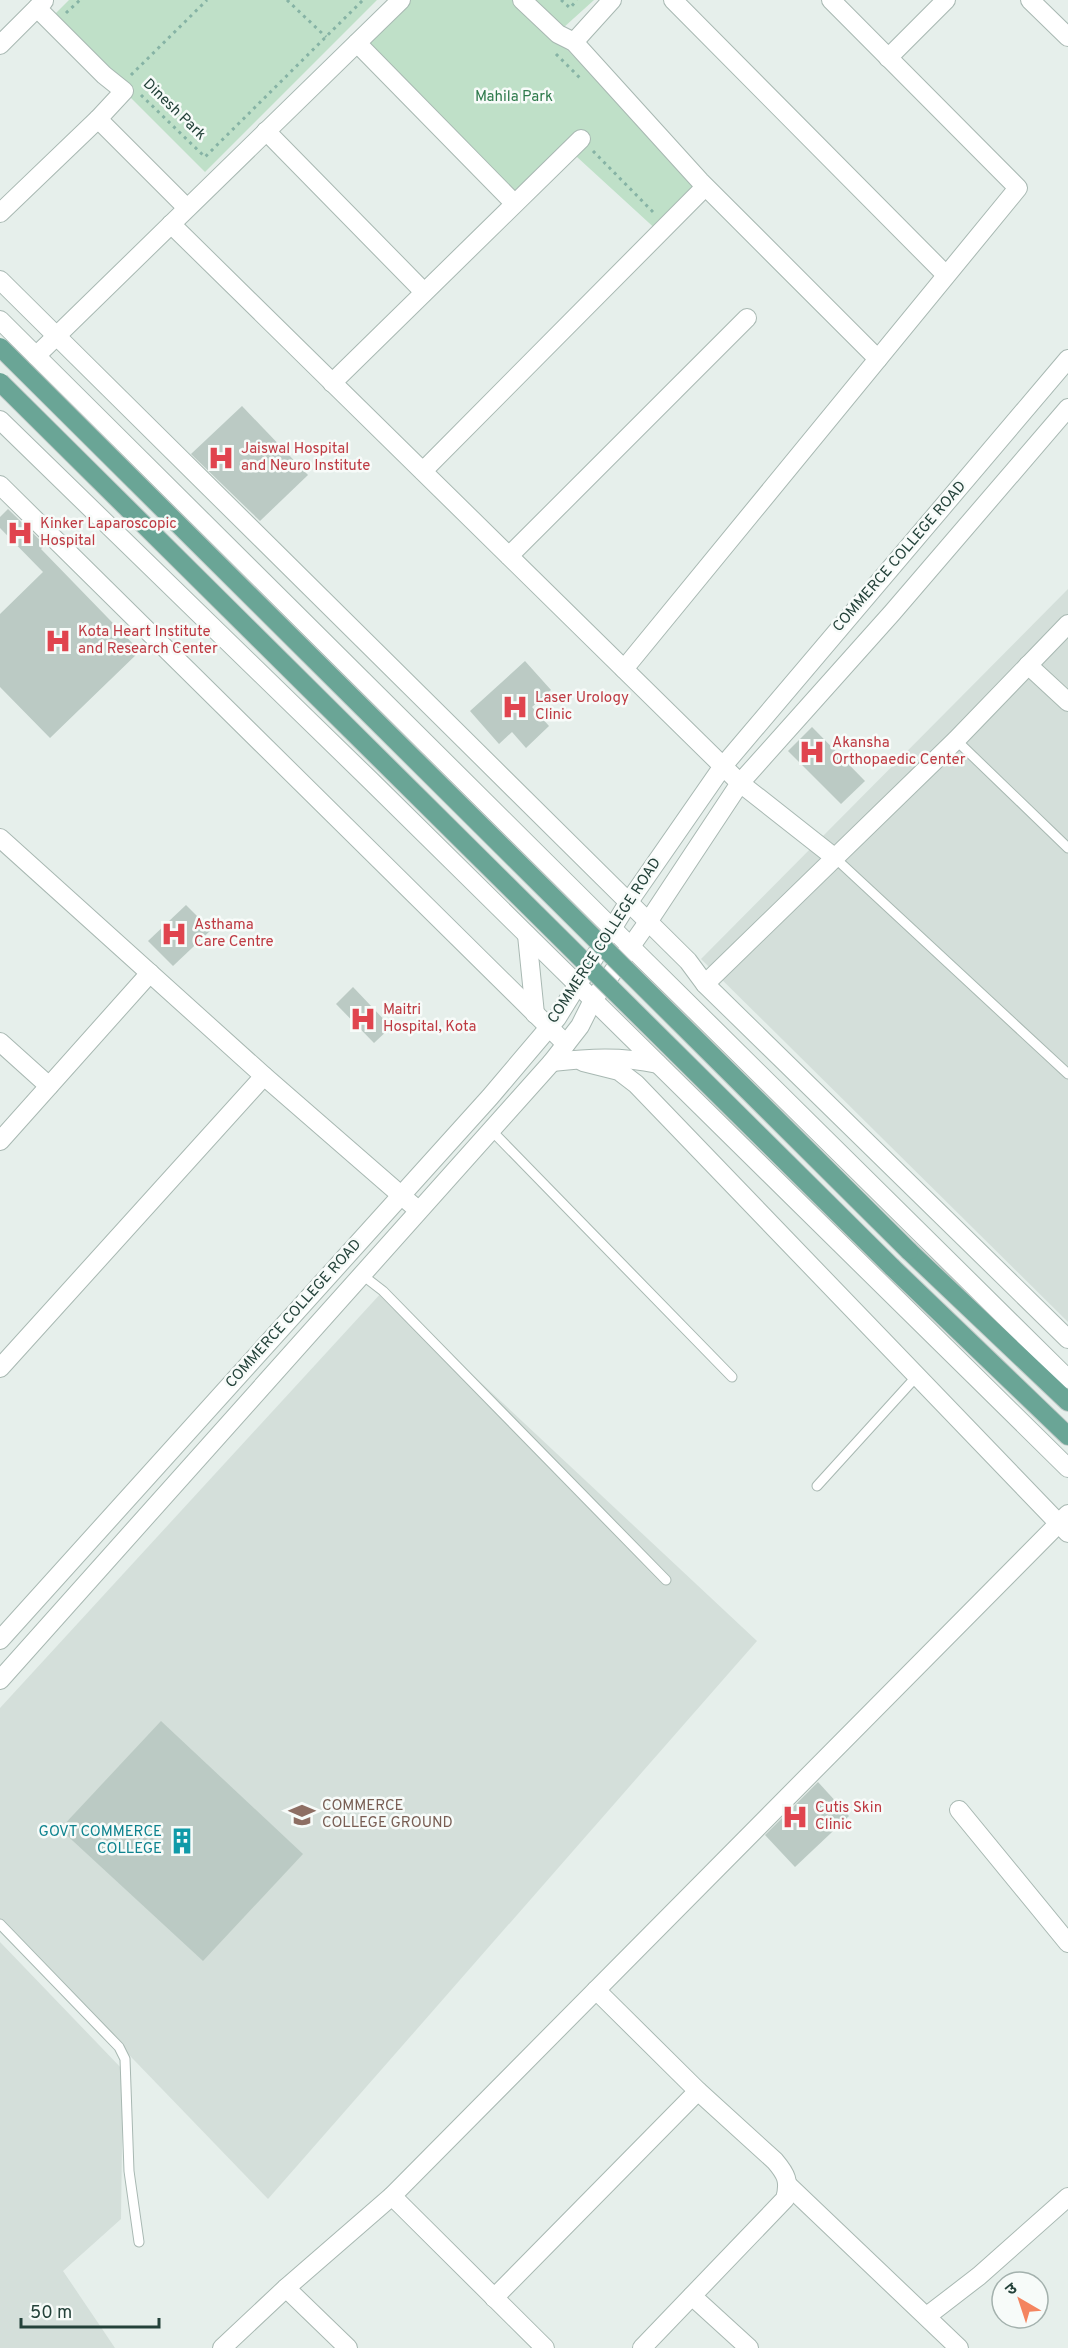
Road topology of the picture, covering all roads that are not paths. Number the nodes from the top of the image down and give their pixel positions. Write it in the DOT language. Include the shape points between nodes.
graph roads {
  1 [pos="401,0"];
  2 [pos="522,0"];
  3 [pos="612,0"];
  4 [pos="673,0"];
  5 [pos="831,0"];
  6 [pos="946,0"];
  7 [pos="1030,0"];
  8 [pos="41,4"];
  9 [pos="1068,38"];
  10 [pos="574,42"];
  11 [pos="357,43"];
  12 [pos="0,45"];
  13 [pos="888,58"];
  14 [pos="98,119"];
  15 [pos="266,131"];
  16 [pos="581,139"];
  17 [pos="705,187"];
  18 [pos="514,203"];
  19 [pos="187,208"];
  20 [pos="0,213"];
  21 [pos="171,224"];
  22 [pos="946,275"];
  23 [pos="0,280"];
  24 [pos="423,292"];
  25 [pos="747,318"];
  26 [pos="0,320"];
  27 [pos="56,336"];
  28 [pos="0,347"];
  29 [pos="36,356"];
  30 [pos="878,358"];
  31 [pos="1068,359"];
  32 [pos="0,382"];
  33 [pos="332,383"];
  34 [pos="1066,415"];
  35 [pos="0,420"];
  36 [pos="423,471"];
  37 [pos="0,485"];
  38 [pos="509,556"];
  39 [pos="1068,624"];
  40 [pos="1029,665"];
  41 [pos="624,669"];
  42 [pos="1068,702"];
  43 [pos="956,740"];
  44 [pos="723,766"];
  45 [pos="740,783"];
  46 [pos="0,838"];
  47 [pos="1068,848"];
  48 [pos="583,857"];
  49 [pos="834,857"];
  50 [pos="563,880"];
  51 [pos="628,903"];
  52 [pos="648,922"];
  53 [pos="612,929"];
  54 [pos="527,935"];
  55 [pos="631,947"];
  56 [pos="150,973"];
  57 [pos="705,984"];
  58 [pos="577,985"];
  59 [pos="593,1000"];
  60 [pos="534,1014"];
  61 [pos="548,1028"];
  62 [pos="0,1042"];
  63 [pos="566,1044"];
  64 [pos="576,1060"];
  65 [pos="552,1062"];
  66 [pos="658,1064"];
  67 [pos="1068,1074"];
  68 [pos="264,1076"];
  69 [pos="49,1086"];
  70 [pos="490,1130"];
  71 [pos="0,1141"];
  72 [pos="401,1196"];
  73 [pos="418,1210"];
  74 [pos="361,1274"];
  75 [pos="1068,1339"];
  76 [pos="0,1368"];
  77 [pos="732,1377"];
  78 [pos="916,1377"];
  79 [pos="1068,1378"];
  80 [pos="1068,1402"];
  81 [pos="1068,1436"];
  82 [pos="1068,1468"];
  83 [pos="817,1486"];
  84 [pos="1065,1523"];
  85 [pos="666,1580"];
  86 [pos="0,1640"];
  87 [pos="0,1680"];
  88 [pos="959,1810"];
  89 [pos="0,1924"];
  90 [pos="1068,1943"];
  91 [pos="596,1990"];
  92 [pos="698,2091"];
  93 [pos="789,2186"];
  94 [pos="392,2196"];
  95 [pos="1068,2197"];
  96 [pos="139,2242"];
  97 [pos="286,2288"];
  98 [pos="692,2296"];
  99 [pos="494,2298"];
  100 [pos="927,2316"];
  101 [pos="222,2348"];
  102 [pos="348,2348"];
  103 [pos="545,2348"];
  104 [pos="642,2348"];
  105 [pos="749,2348"];
  106 [pos="959,2348"];
  1 -- 11 [label="street"];
  2 -- 10 [label="street" via="558,34"];
  3 -- 10 [label="street"];
  4 -- 22 [label="street"];
  5 -- 13 [label="street"];
  6 -- 13 [label="street"];
  7 -- 9 [label="street"];
  8 -- 12 [label="street"];
  8 -- 14 [label="street" via="104,75 124,91"];
  10 -- 17 [label="street"];
  11 -- 15 [label="street"];
  11 -- 18 [label="street"];
  13 -- 22 [label="street" via="1018,188"];
  14 -- 19 [label="street"];
  14 -- 20 [label="street"];
  15 -- 19 [label="street"];
  15 -- 24 [label="street"];
  16 -- 18 [label="street"];
  17 -- 30 [label="street"];
  17 -- 36 [label="street"];
  18 -- 24 [label="street"];
  19 -- 21 [label="street"];
  21 -- 27 [label="street"];
  21 -- 33 [label="street"];
  22 -- 30 [label="street"];
  23 -- 27 [label="street"];
  24 -- 33 [label="street"];
  25 -- 38 [label="street"];
  26 -- 29 [label="street"];
  27 -- 29 [label="street"];
  27 -- 48 [label="street"];
  28 -- 80 [label="main road, bridge" via="909,1251"];
  29 -- 50 [label="street"];
  30 -- 41 [label="street"];
  31 -- 44 [label="street, COMMERCE COLLEGE ROAD"];
  32 -- 81 [label="main road, bridge" via="892,1267"];
  33 -- 36 [label="street"];
  34 -- 45 [label="street"];
  35 -- 54 [label="street"];
  36 -- 38 [label="street"];
  37 -- 60 [label="street"];
  38 -- 41 [label="street"];
  39 -- 40 [label="street"];
  40 -- 42 [label="street"];
  40 -- 43 [label="street"];
  41 -- 44 [label="street"];
  43 -- 47 [label="lane"];
  43 -- 49 [label="street"];
  44 -- 45 [label="street"];
  44 -- 51 [label="street, COMMERCE COLLEGE ROAD"];
  45 -- 49 [label="street"];
  45 -- 52 [label="street"];
  46 -- 56 [label="street"];
  48 -- 50 [label="street"];
  48 -- 51 [label="street"];
  49 -- 57 [label="street"];
  49 -- 67 [label="lane"];
  50 -- 53 [label="street"];
  51 -- 52 [label="street"];
  51 -- 53 [label="street, COMMERCE COLLEGE ROAD"];
  52 -- 55 [label="street"];
  52 -- 57 [label="street" via="688,960"];
  53 -- 55 [label="street"];
  53 -- 58 [label="street, COMMERCE COLLEGE ROAD"];
  54 -- 58 [label="street"];
  54 -- 60 [label="street"];
  55 -- 59 [label="street"];
  55 -- 79 [label="street"];
  56 -- 68 [label="street"];
  56 -- 69 [label="street"];
  57 -- 75 [label="street"];
  58 -- 59 [label="street"];
  58 -- 61 [label="street, COMMERCE COLLEGE ROAD"];
  59 -- 63 [label="street"];
  59 -- 66 [label="street"];
  60 -- 61 [label="street"];
  61 -- 63 [label="street"];
  61 -- 72 [label="street, COMMERCE COLLEGE ROAD"];
  62 -- 69 [label="street"];
  63 -- 65 [label="street"];
  64 -- 65 [label="street"];
  64 -- 66 [label="street" via="632,1059"];
  64 -- 78 [label="street" via="619,1071 636,1084"];
  65 -- 70 [label="street"];
  66 -- 82 [label="street"];
  68 -- 72 [label="street"];
  68 -- 76 [label="street"];
  69 -- 71 [label="street"];
  70 -- 73 [label="street"];
  70 -- 77 [label="lane"];
  72 -- 73 [label="street"];
  72 -- 86 [label="street, COMMERCE COLLEGE ROAD"];
  73 -- 74 [label="street"];
  74 -- 85 [label="lane" via="391,1299"];
  74 -- 87 [label="street"];
  78 -- 83 [label="lane"];
  78 -- 84 [label="street"];
  84 -- 91 [label="street"];
  88 -- 90 [label="street"];
  89 -- 96 [label="lane" via="119,2047 125,2059 129,2171"];
  91 -- 92 [label="street"];
  91 -- 94 [label="street"];
  92 -- 93 [label="street" via="775,2161 785,2172"];
  92 -- 99 [label="street"];
  93 -- 98 [label="street" via="785,2199"];
  93 -- 100 [label="street"];
  94 -- 97 [label="street"];
  94 -- 99 [label="street"];
  95 -- 100 [label="street"];
  97 -- 101 [label="street"];
  97 -- 102 [label="street"];
  98 -- 104 [label="street"];
  98 -- 105 [label="street"];
  99 -- 103 [label="street"];
  100 -- 106 [label="street"];
}
